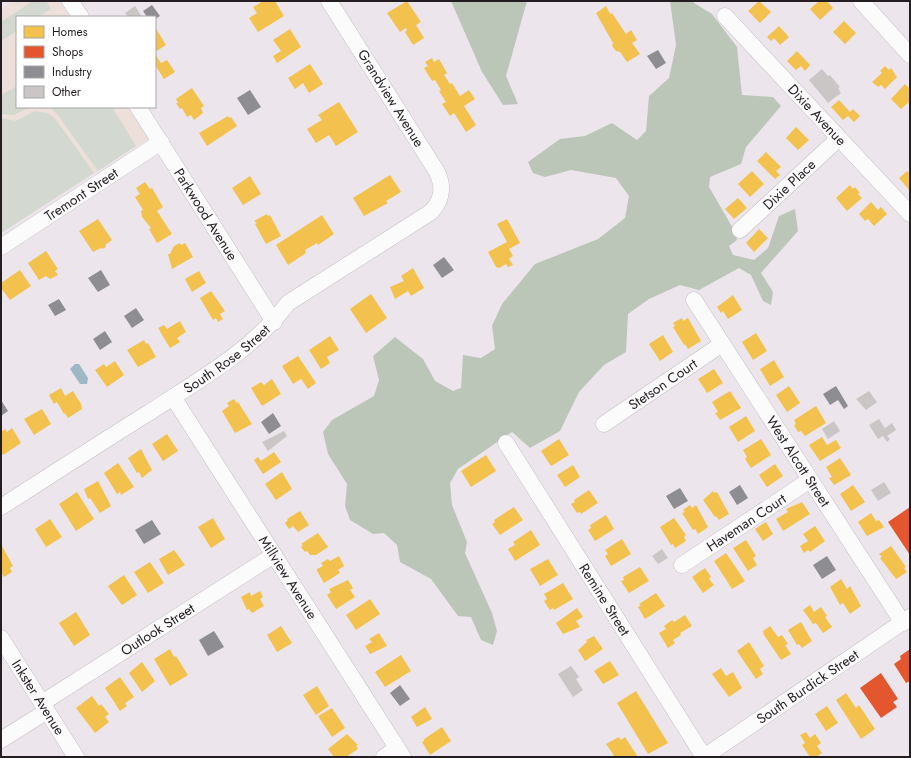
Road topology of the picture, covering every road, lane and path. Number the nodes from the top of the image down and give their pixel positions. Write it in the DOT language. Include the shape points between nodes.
graph roads {
  1 [pos="70,1"];
  2 [pos="329,1"];
  3 [pos="861,1"];
  4 [pos="80,16"];
  5 [pos="725,16"];
  6 [pos="910,55"];
  7 [pos="139,108"];
  8 [pos="839,138"];
  9 [pos="161,142"];
  10 [pos="440,199"];
  11 [pos="910,214"];
  12 [pos="740,230"];
  13 [pos="1,247"];
  14 [pos="694,300"];
  15 [pos="274,322"];
  16 [pos="722,344"];
  17 [pos="173,397"];
  18 [pos="604,424"];
  19 [pos="506,442"];
  20 [pos="810,480"];
  21 [pos="1,507"];
  22 [pos="274,555"];
  23 [pos="682,565"];
  24 [pos="907,620"];
  25 [pos="1,638"];
  26 [pos="44,707"];
  27 [pos="1,740"];
  28 [pos="400,752"];
  29 [pos="76,757"];
  30 [pos="384,757"];
  31 [pos="704,757"];
  1 -- 4 [label="street"];
  2 -- 10 [label="street, Grandview Avenue" via="442,181"];
  3 -- 6 [label="street"];
  5 -- 8 [label="street, Dixie Avenue"];
  7 -- 9 [label="street, Parkwood Avenue"];
  8 -- 11 [label="street, Dixie Avenue"];
  8 -- 12 [label="street, Dixie Place"];
  9 -- 13 [label="street, Tremont Street"];
  9 -- 15 [label="street, Parkwood Avenue"];
  10 -- 15 [label="street, South Rose Street" via="431,212 288,304"];
  14 -- 16 [label="street, West Alcott Street"];
  15 -- 17 [label="street, South Rose Street" via="244,349"];
  16 -- 18 [label="street, Stetson Court"];
  16 -- 20 [label="street, West Alcott Street"];
  17 -- 21 [label="street, South Rose Street"];
  17 -- 22 [label="street, Millview Avenue"];
  19 -- 31 [label="street, Remine Street"];
  20 -- 23 [label="street, Haveman Court"];
  20 -- 24 [label="street, West Alcott Street"];
  22 -- 26 [label="street, Outlook Street"];
  22 -- 28 [label="street, Millview Avenue"];
  24 -- 31 [label="street, South Burdick Street"];
  25 -- 26 [label="street, Inkster Avenue"];
  26 -- 27 [label="street, Outlook Street"];
  26 -- 29 [label="street, Inkster Avenue"];
  28 -- 30 [label="street"];
}
